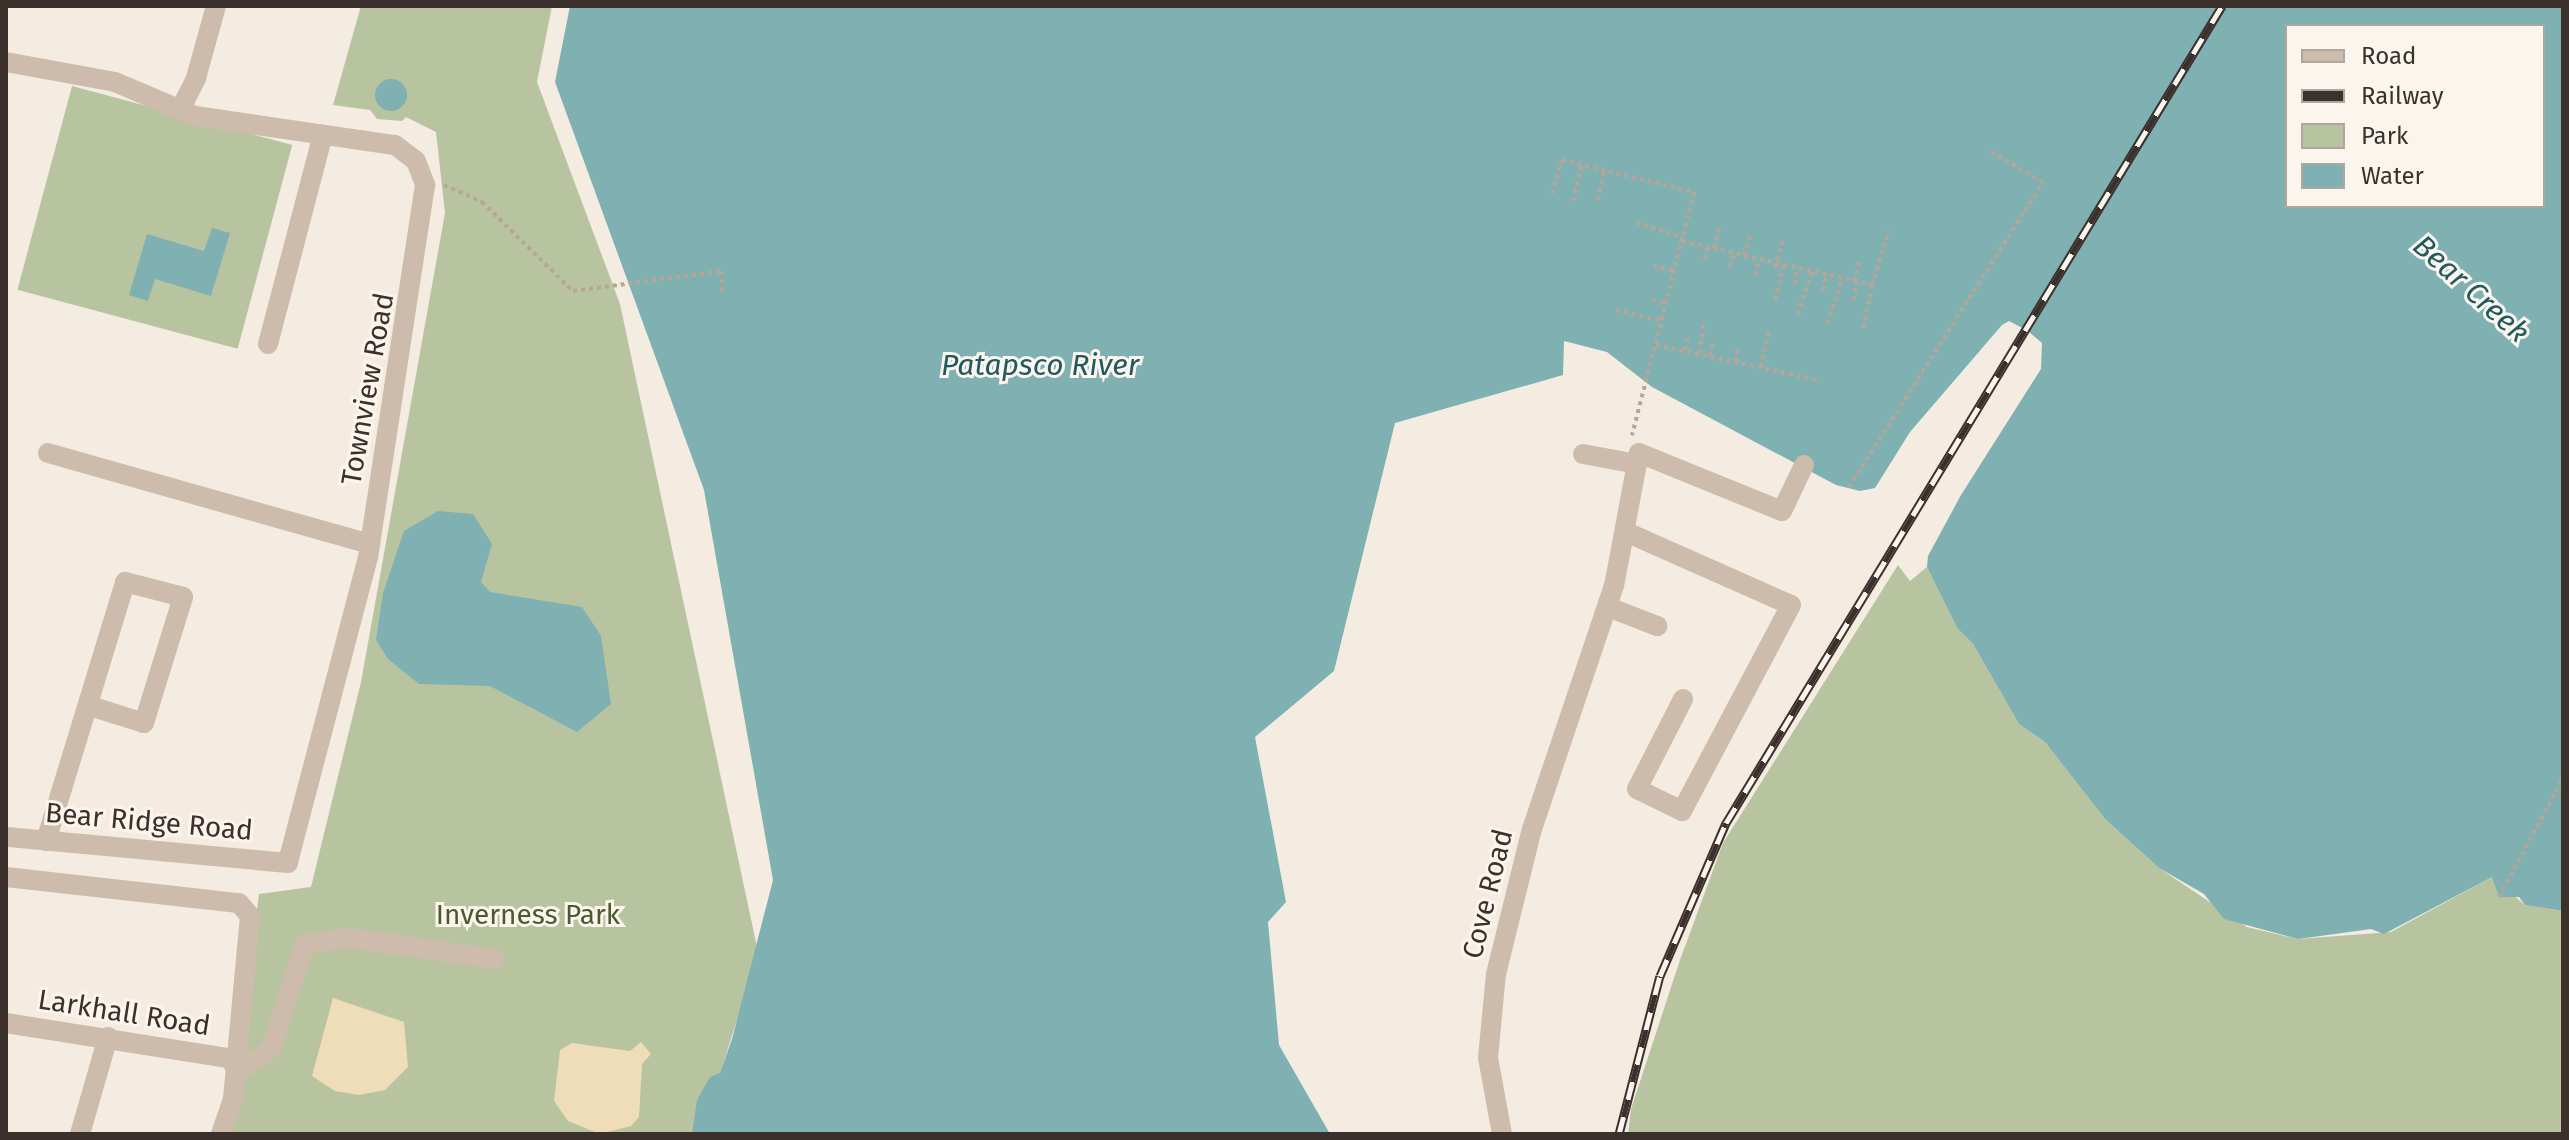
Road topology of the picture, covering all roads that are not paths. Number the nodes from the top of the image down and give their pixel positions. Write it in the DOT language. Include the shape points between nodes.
graph roads {
  1 [pos="216,6"];
  2 [pos="6,62"];
  3 [pos="181,108"];
  4 [pos="323,135"];
  5 [pos="268,344"];
  6 [pos="48,453"];
  7 [pos="1583,454"];
  8 [pos="1637,464"];
  9 [pos="1804,465"];
  10 [pos="1626,532"];
  11 [pos="370,544"];
  12 [pos="1608,607"];
  13 [pos="1657,626"];
  14 [pos="1683,699"];
  15 [pos="90,706"];
  16 [pos="6,837"];
  17 [pos="46,841"];
  18 [pos="288,863"];
  19 [pos="6,877"];
  20 [pos="494,959"];
  21 [pos="6,1023"];
  22 [pos="108,1037"];
  23 [pos="233,1061"];
  24 [pos="80,1134"];
  25 [pos="221,1134"];
  26 [pos="1502,1134"];
  1 -- 3 [label="street" via="196,78"];
  2 -- 3 [label="street" via="115,82"];
  3 -- 4 [label="street" via="195,116"];
  4 -- 5 [label="street"];
  4 -- 11 [label="street, Townview Road" via="395,145 416,161 423,176 425,216"];
  6 -- 11 [label="street"];
  7 -- 8 [label="street"];
  8 -- 9 [label="street" via="1639,453 1782,511"];
  8 -- 10 [label="street, Cove Road"];
  10 -- 12 [label="street, Cove Road"];
  10 -- 14 [label="street" via="1791,605 1682,811 1637,789"];
  11 -- 18 [label="street, Townview Road"];
  12 -- 13 [label="street"];
  12 -- 26 [label="street, Cove Road" via="1532,829 1496,974 1488,1058"];
  15 -- 15 [label="street" via="144,723 183,597 125,582"];
  15 -- 17 [label="street"];
  16 -- 17 [label="street, Bear Ridge Road"];
  17 -- 18 [label="street, Bear Ridge Road"];
  19 -- 23 [label="street" via="239,903 250,916"];
  20 -- 23 [label="street" via="349,938 305,944 271,1049 244,1067"];
  21 -- 22 [label="street, Larkhall Road"];
  22 -- 23 [label="street, Larkhall Road"];
  22 -- 24 [label="street"];
  23 -- 25 [label="street" via="233,1099"];
}
